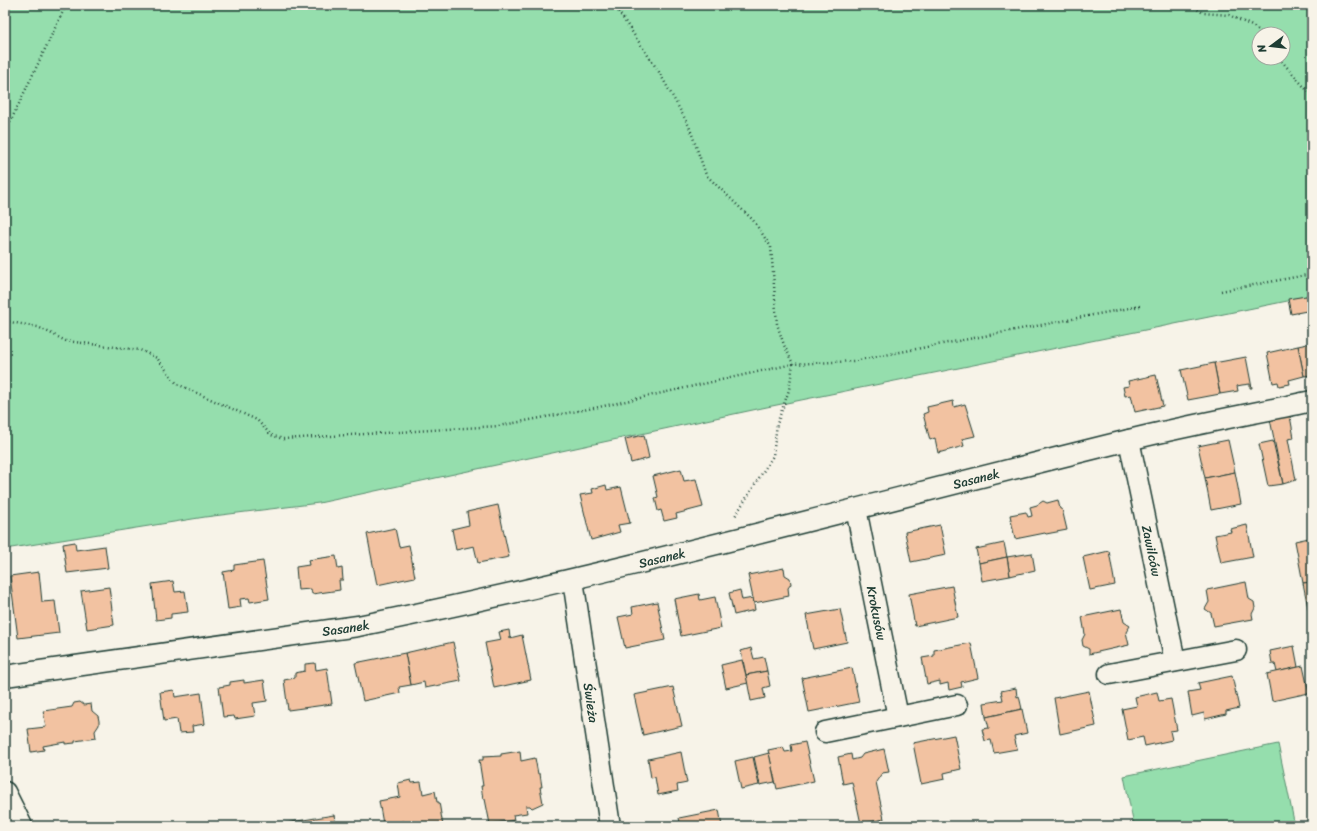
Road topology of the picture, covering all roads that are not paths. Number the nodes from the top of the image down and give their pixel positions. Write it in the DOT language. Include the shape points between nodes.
graph roads {
  1 [pos="1312,401"];
  2 [pos="1129,440"];
  3 [pos="856,509"];
  4 [pos="572,580"];
  5 [pos="1236,650"];
  6 [pos="1175,661"];
  7 [pos="1110,674"];
  8 [pos="5,676"];
  9 [pos="957,705"];
  10 [pos="898,717"];
  11 [pos="826,732"];
  12 [pos="5,792"];
  13 [pos="22,826"];
  14 [pos="610,826"];
  1 -- 2 [label="street, Sasanek"];
  2 -- 3 [label="street, Sasanek"];
  2 -- 6 [label="street, Zawilców"];
  3 -- 4 [label="street, Sasanek"];
  3 -- 10 [label="street, Krokusów"];
  4 -- 8 [label="street, Sasanek" via="358,626"];
  4 -- 14 [label="street, Świeża"];
  5 -- 6 [label="street"];
  6 -- 7 [label="street"];
  9 -- 10 [label="street"];
  10 -- 11 [label="street"];
  12 -- 13 [label="street"];
}
